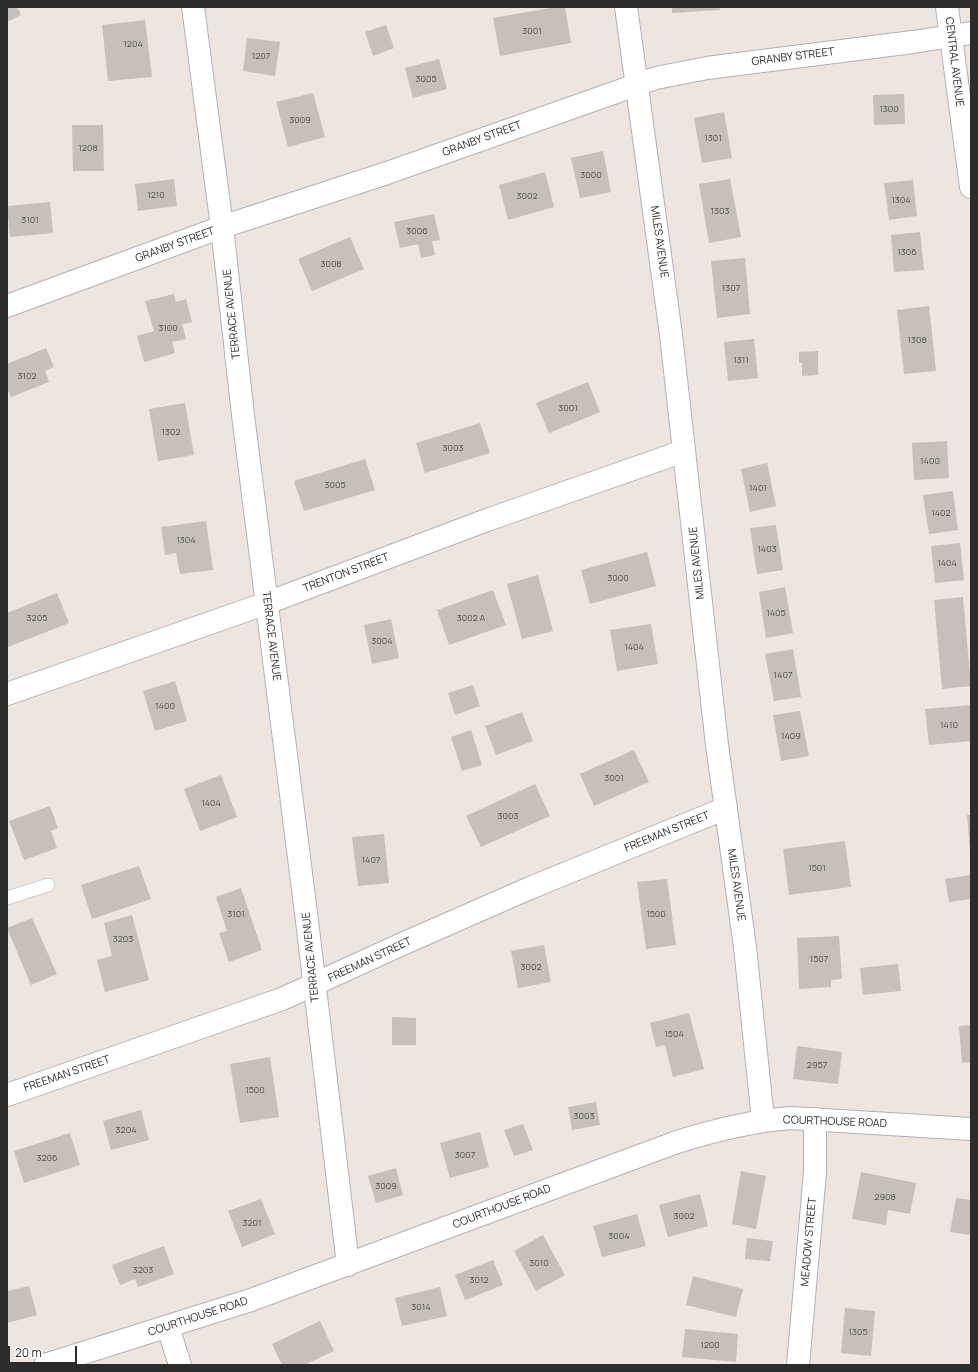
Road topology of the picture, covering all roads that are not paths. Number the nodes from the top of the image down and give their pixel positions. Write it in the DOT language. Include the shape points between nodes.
graph roads {
  1 [pos="193,7"];
  2 [pos="626,7"];
  3 [pos="947,7"];
  4 [pos="961,34"];
  5 [pos="637,84"];
  6 [pos="971,187"];
  7 [pos="222,227"];
  8 [pos="7,306"];
  9 [pos="684,451"];
  10 [pos="267,603"];
  11 [pos="7,694"];
  12 [pos="726,808"];
  13 [pos="48,886"];
  14 [pos="7,898"];
  15 [pos="314,986"];
  16 [pos="7,1094"];
  17 [pos="815,1119"];
  18 [pos="764,1120"];
  19 [pos="971,1129"];
  20 [pos="348,1265"];
  21 [pos="168,1327"];
  22 [pos="45,1365"];
  23 [pos="180,1365"];
  24 [pos="798,1365"];
  1 -- 7 [label="street, TERRACE AVENUE"];
  2 -- 5 [label="street, MILES AVENUE"];
  3 -- 4 [label="street, CENTRAL AVENUE"];
  4 -- 5 [label="street, GRANBY STREET" via="707,68"];
  4 -- 6 [label="street, CENTRAL AVENUE"];
  5 -- 7 [label="street, GRANBY STREET"];
  5 -- 9 [label="street, MILES AVENUE"];
  7 -- 8 [label="street, GRANBY STREET"];
  7 -- 10 [label="street, TERRACE AVENUE"];
  9 -- 10 [label="street, TRENTON STREET" via="487,520"];
  9 -- 12 [label="street, MILES AVENUE"];
  10 -- 11 [label="street, TRENTON STREET"];
  10 -- 15 [label="street, TERRACE AVENUE"];
  12 -- 15 [label="street, FREEMAN STREET" via="523,891"];
  12 -- 18 [label="street, MILES AVENUE"];
  13 -- 14 [label="lane"];
  15 -- 16 [label="street, FREEMAN STREET" via="282,1000"];
  15 -- 20 [label="street, TERRACE AVENUE"];
  17 -- 18 [label="street, COURTHOUSE ROAD"];
  17 -- 19 [label="street, COURTHOUSE ROAD"];
  17 -- 24 [label="street, MEADOW STREET" via="816,1172"];
  18 -- 20 [label="street, COURTHOUSE ROAD" via="720,1128 677,1142"];
  20 -- 21 [label="street, COURTHOUSE ROAD"];
  21 -- 22 [label="street, COURTHOUSE ROAD"];
  21 -- 23 [label="street"];
}
